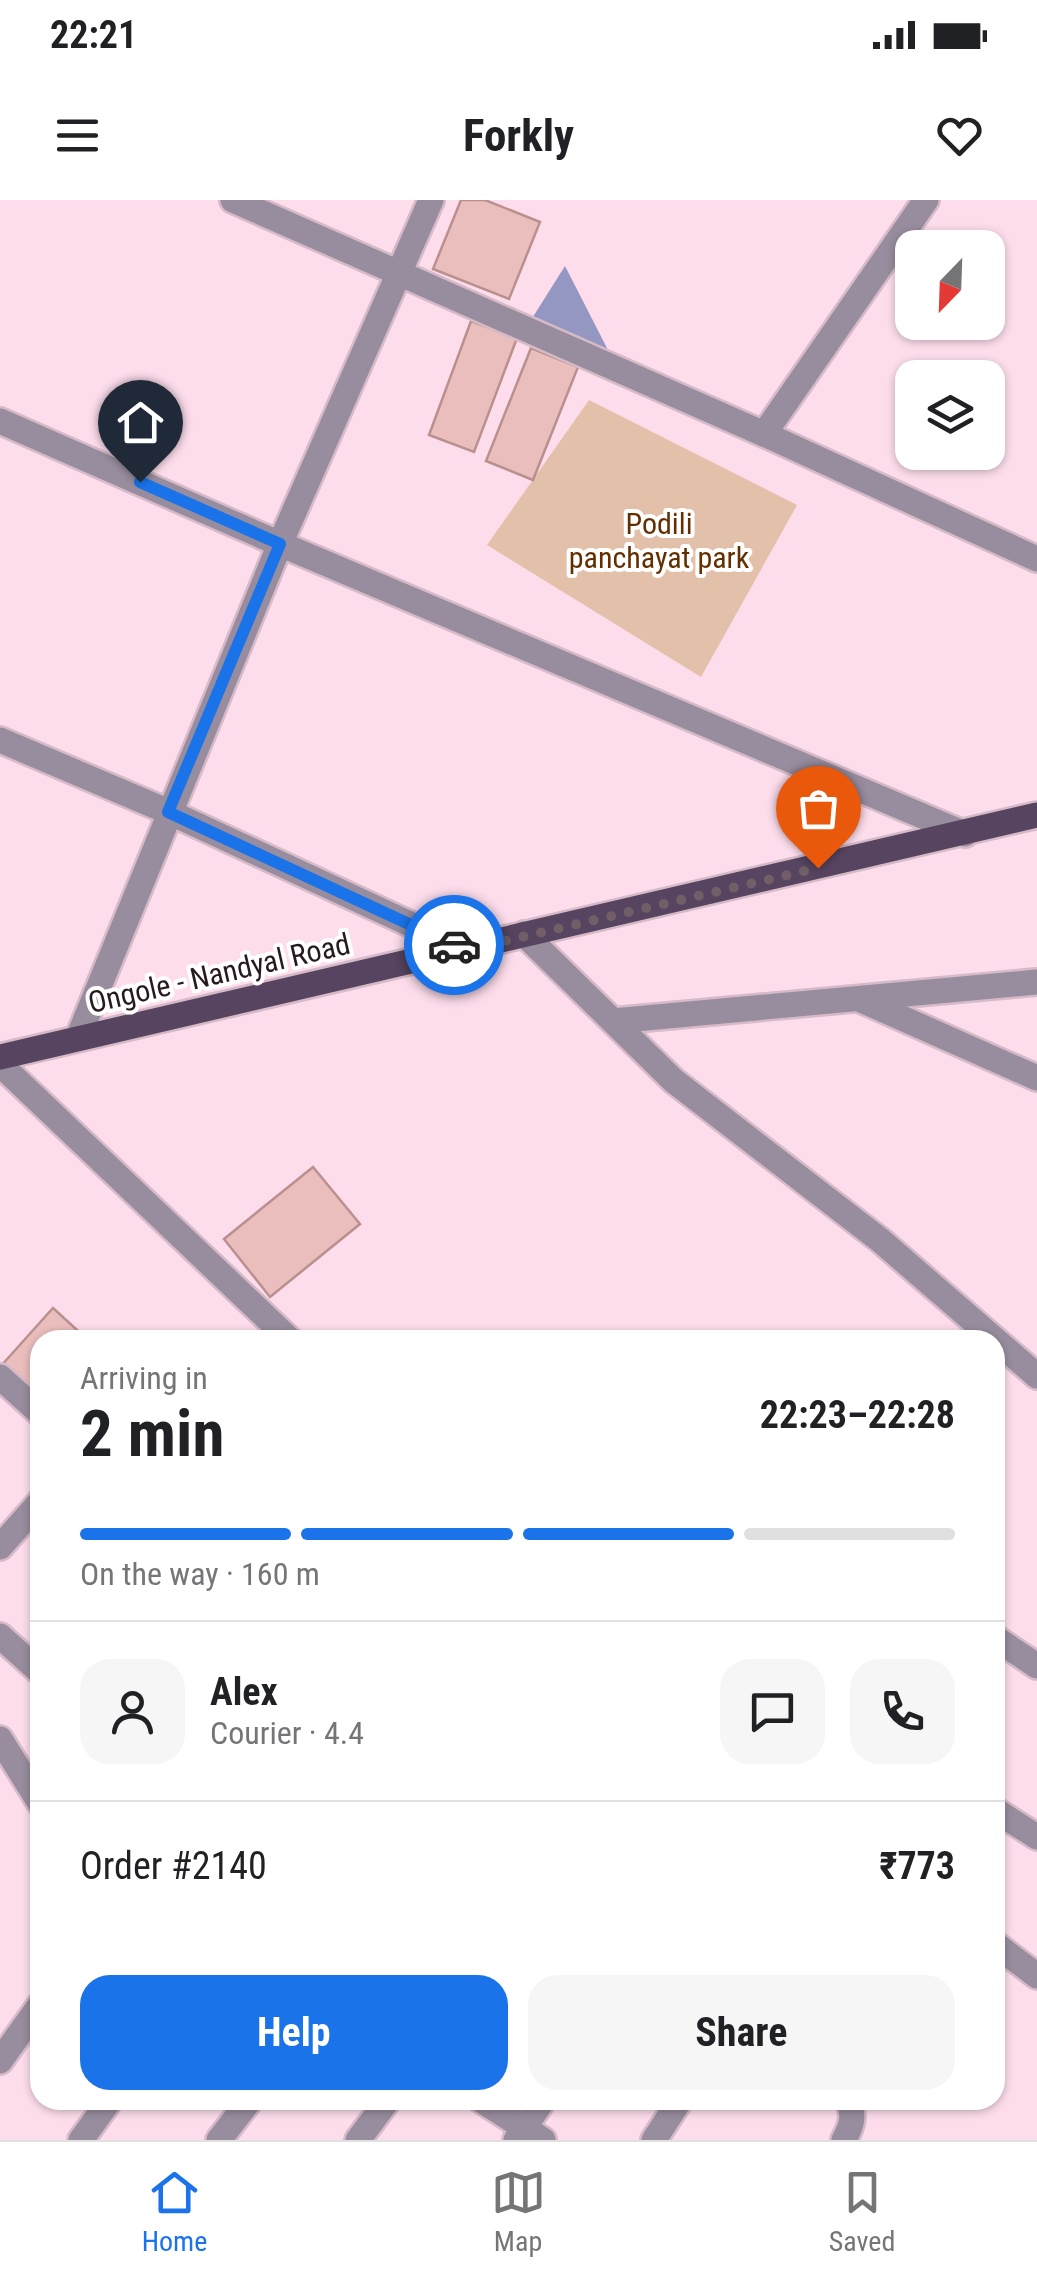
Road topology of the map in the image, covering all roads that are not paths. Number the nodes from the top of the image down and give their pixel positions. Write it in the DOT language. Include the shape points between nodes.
graph roads {
  1 [pos="233,200"];
  2 [pos="431,200"];
  3 [pos="926,200"];
  4 [pos="398,276"];
  5 [pos="0,421"];
  6 [pos="764,434"];
  7 [pos="280,544"];
  8 [pos="1037,559"];
  9 [pos="0,740"];
  10 [pos="168,812"];
  11 [pos="1037,815"];
  12 [pos="964,834"];
  13 [pos="524,934"];
  14 [pos="466,950"];
  15 [pos="1037,982"];
  16 [pos="854,997"];
  17 [pos="613,1021"];
  18 [pos="78,1038"];
  19 [pos="0,1060"];
  20 [pos="1037,1078"];
  21 [pos="280,1330"];
  22 [pos="984,1330"];
  23 [pos="1005,1348"];
  24 [pos="1037,1376"];
  25 [pos="0,1377"];
  26 [pos="30,1404"];
  27 [pos="30,1513"];
  28 [pos="0,1547"];
  29 [pos="0,1636"];
  30 [pos="1005,1645"];
  31 [pos="30,1663"];
  32 [pos="1037,1666"];
  33 [pos="0,1739"];
  34 [pos="30,1787"];
  35 [pos="1005,1816"];
  36 [pos="1037,1837"];
  37 [pos="1005,1952"];
  38 [pos="1037,1976"];
  39 [pos="30,2019"];
  40 [pos="0,2061"];
  41 [pos="103,2110"];
  42 [pos="242,2110"];
  43 [pos="380,2110"];
  44 [pos="494,2110"];
  45 [pos="539,2110"];
  46 [pos="674,2110"];
  47 [pos="852,2110"];
  48 [pos="528,2136"];
  49 [pos="81,2140"];
  50 [pos="219,2140"];
  51 [pos="358,2140"];
  52 [pos="654,2140"];
  53 [pos="844,2140"];
  1 -- 4 [label="street"];
  2 -- 4 [label="street"];
  3 -- 6 [label="street"];
  4 -- 6 [label="street"];
  4 -- 7 [label="street"];
  5 -- 7 [label="street"];
  6 -- 8 [label="street"];
  7 -- 10 [label="street"];
  7 -- 12 [label="street"];
  9 -- 10 [label="street"];
  10 -- 14 [label="street"];
  10 -- 18 [label="street"];
  11 -- 12 [label="main road, Ongole - Nandyal Road"];
  12 -- 13 [label="main road, Ongole - Nandyal Road"];
  13 -- 14 [label="main road, Ongole - Nandyal Road"];
  13 -- 17 [label="street"];
  14 -- 18 [label="main road, Ongole - Nandyal Road"];
  15 -- 16 [label="street"];
  16 -- 17 [label="street"];
  16 -- 20 [label="street"];
  17 -- 22 [label="street" via="674,1081 880,1240"];
  18 -- 19 [label="main road, Ongole - Nandyal Road"];
  19 -- 21 [label="street"];
  23 -- 24 [label="street"];
  25 -- 26 [label="street"];
  27 -- 28 [label="street"];
  29 -- 31 [label="street"];
  30 -- 32 [label="street"];
  33 -- 34 [label="street"];
  35 -- 36 [label="street"];
  37 -- 38 [label="street"];
  39 -- 40 [label="street"];
  41 -- 49 [label="street"];
  42 -- 50 [label="street"];
  43 -- 51 [label="street"];
  44 -- 48 [label="street"];
  45 -- 48 [label="street"];
  46 -- 52 [label="street"];
  47 -- 53 [label="street"];
}
